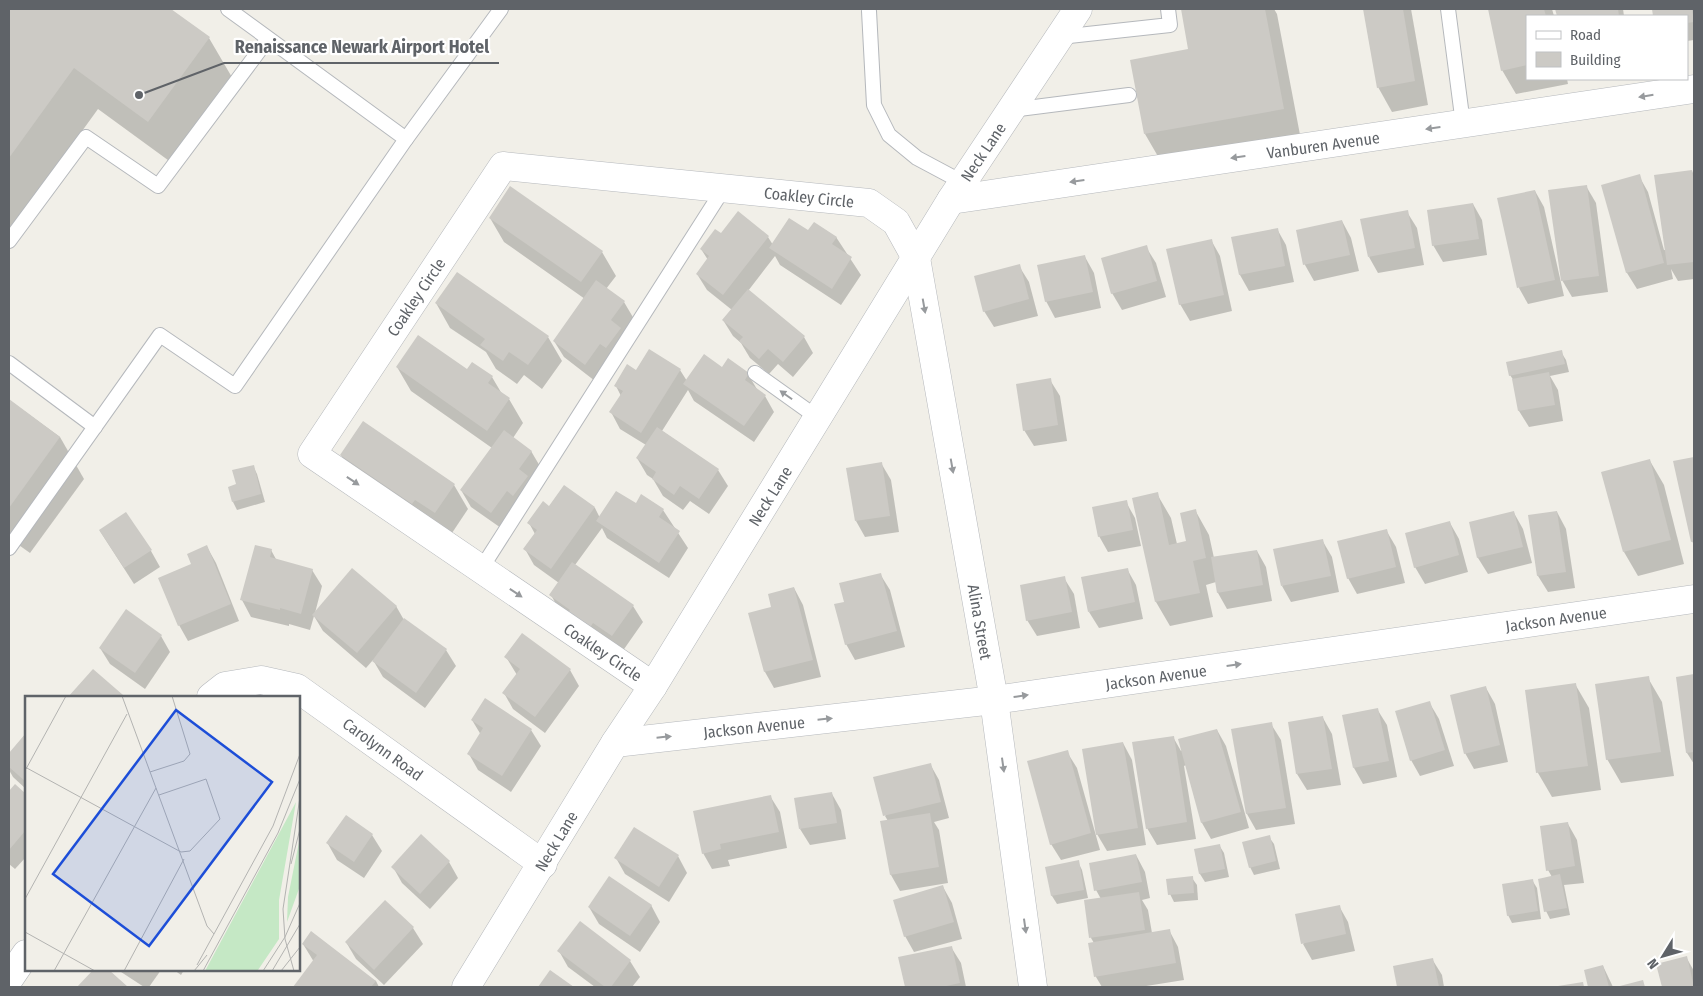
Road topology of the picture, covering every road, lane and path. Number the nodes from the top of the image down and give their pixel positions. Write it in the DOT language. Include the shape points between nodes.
graph roads {
  1 [pos="228,9"];
  2 [pos="501,9"];
  3 [pos="1078,9"];
  4 [pos="1168,9"];
  5 [pos="1448,9"];
  6 [pos="869,11"];
  7 [pos="1060,37"];
  8 [pos="268,39"];
  9 [pos="1694,89"];
  10 [pos="1129,95"];
  11 [pos="1012,110"];
  12 [pos="1463,124"];
  13 [pos="406,139"];
  14 [pos="724,188"];
  15 [pos="957,191"];
  16 [pos="9,241"];
  17 [pos="916,258"];
  18 [pos="9,363"];
  19 [pos="755,373"];
  20 [pos="818,418"];
  21 [pos="95,427"];
  22 [pos="9,548"];
  23 [pos="481,569"];
  24 [pos="1694,599"];
  25 [pos="653,686"];
  26 [pos="212,696"];
  27 [pos="994,700"];
  28 [pos="615,743"];
  29 [pos="543,864"];
  30 [pos="25,955"];
  31 [pos="9,979"];
  32 [pos="466,987"];
  33 [pos="1033,987"];
  1 -- 8 [label="lane"];
  2 -- 13 [label="lane"];
  3 -- 7 [label="street, Neck Lane"];
  4 -- 7 [label="lane" via="1170,25"];
  5 -- 12 [label="lane"];
  6 -- 15 [label="lane" via="874,105 889,135"];
  7 -- 11 [label="street, Neck Lane"];
  8 -- 13 [label="lane"];
  8 -- 16 [label="lane" via="158,186 86,137"];
  9 -- 12 [label="street, Vanburen Avenue, one-way"];
  10 -- 11 [label="lane"];
  11 -- 15 [label="street, Neck Lane"];
  12 -- 15 [label="street, Vanburen Avenue, one-way"];
  13 -- 21 [label="lane" via="235,386 160,334"];
  14 -- 17 [label="street, Coakley Circle" via="869,203 896,222"];
  14 -- 23 [label="lane"];
  14 -- 23 [label="street, Coakley Circle, one-way" via="503,166 312,454"];
  15 -- 17 [label="street, Neck Lane"];
  17 -- 20 [label="street, Neck Lane"];
  17 -- 27 [label="street, Alina Street, one-way"];
  18 -- 21 [label="lane"];
  20 -- 19 [label="lane, one-way"];
  20 -- 25 [label="street, Neck Lane"];
  21 -- 22 [label="lane"];
  23 -- 25 [label="street, Coakley Circle, one-way"];
  27 -- 24 [label="street, Jackson Avenue, one-way"];
  25 -- 28 [label="street, Neck Lane"];
  26 -- 29 [label="street, Carolynn Road" via="225,686 261,680 297,688"];
  28 -- 27 [label="street, Jackson Avenue, one-way"];
  27 -- 33 [label="street, Alina Street, one-way"];
  28 -- 29 [label="street, Neck Lane"];
  29 -- 32 [label="street, Neck Lane"];
  30 -- 31 [label="street"];
}
